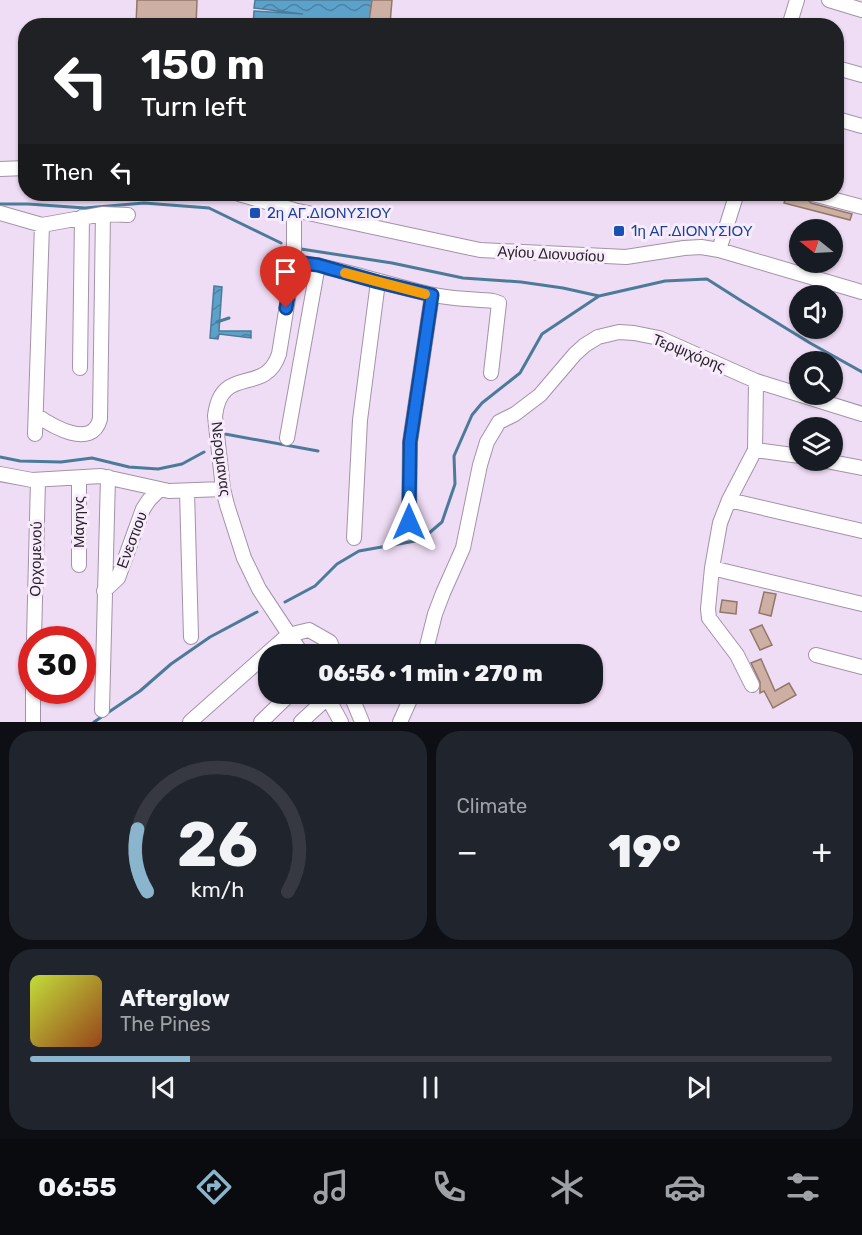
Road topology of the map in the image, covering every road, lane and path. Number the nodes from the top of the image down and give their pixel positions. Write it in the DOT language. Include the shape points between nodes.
graph roads {
  1 [pos="797,0"];
  2 [pos="829,0"];
  3 [pos="862,10"];
  4 [pos="791,18"];
  5 [pos="844,70"];
  6 [pos="862,75"];
  7 [pos="844,121"];
  8 [pos="862,126"];
  9 [pos="18,168"];
  10 [pos="0,169"];
  11 [pos="263,201"];
  12 [pos="734,201"];
  13 [pos="839,201"];
  14 [pos="862,207"];
  15 [pos="294,210"];
  16 [pos="0,213"];
  17 [pos="104,214"];
  18 [pos="128,215"];
  19 [pos="82,217"];
  20 [pos="42,225"];
  21 [pos="719,250"];
  22 [pos="294,262"];
  23 [pos="318,265"];
  24 [pos="378,282"];
  25 [pos="862,292"];
  26 [pos="432,295"];
  27 [pos="80,368"];
  28 [pos="492,373"];
  29 [pos="756,381"];
  30 [pos="862,414"];
  31 [pos="36,416"];
  32 [pos="35,434"];
  33 [pos="286,438"];
  34 [pos="755,450"];
  35 [pos="789,455"];
  36 [pos="843,464"];
  37 [pos="862,468"];
  38 [pos="0,474"];
  39 [pos="108,477"];
  40 [pos="79,478"];
  41 [pos="38,480"];
  42 [pos="0,488"];
  43 [pos="160,489"];
  44 [pos="223,489"];
  45 [pos="187,491"];
  46 [pos="729,500"];
  47 [pos="409,522"];
  48 [pos="862,531"];
  49 [pos="354,538"];
  50 [pos="79,565"];
  51 [pos="712,568"];
  52 [pos="104,591"];
  53 [pos="862,604"];
  54 [pos="34,626"];
  55 [pos="288,635"];
  56 [pos="191,637"];
  57 [pos="295,644"];
  58 [pos="331,644"];
  59 [pos="428,644"];
  60 [pos="816,655"];
  61 [pos="862,667"];
  62 [pos="752,685"];
  63 [pos="33,704"];
  64 [pos="280,704"];
  65 [pos="318,704"];
  66 [pos="331,704"];
  67 [pos="355,704"];
  68 [pos="408,704"];
  69 [pos="102,710"];
  70 [pos="33,722"];
  71 [pos="190,722"];
  72 [pos="261,722"];
  73 [pos="301,722"];
  74 [pos="341,722"];
  75 [pos="362,722"];
  76 [pos="400,722"];
  1 -- 4 [label="street"];
  2 -- 3 [label="street"];
  5 -- 6 [label="street"];
  7 -- 8 [label="street"];
  9 -- 10 [label="street"];
  11 -- 15 [label="street, Αγίου Διονυσίου"];
  12 -- 21 [label="street"];
  13 -- 14 [label="street"];
  15 -- 21 [label="street, Αγίου Διονυσίου" via="480,250 626,257 684,248"];
  15 -- 22 [label="street, Νερομανας"];
  16 -- 20 [label="street"];
  17 -- 18 [label="street"];
  17 -- 19 [label="street"];
  17 -- 31 [label="street" via="98,426 85,434 74,434"];
  19 -- 20 [label="street"];
  19 -- 27 [label="street"];
  20 -- 31 [label="street"];
  21 -- 25 [label="street, Αγίου Διονυσίου"];
  22 -- 23 [label="street"];
  22 -- 44 [label="street, Νερομανας" via="276,362 264,375 232,384 217,405"];
  23 -- 24 [label="street"];
  23 -- 33 [label="street"];
  24 -- 26 [label="street"];
  24 -- 49 [label="street" via="360,420"];
  26 -- 28 [label="street" via="499,303"];
  26 -- 47 [label="street" via="410,442"];
  29 -- 30 [label="street, Τερψιχόρης"];
  29 -- 34 [label="street"];
  29 -- 59 [label="street, Τερψιχόρης" via="659,338 619,332 585,345 540,395 499,422 487,442 463,548 435,614"];
  31 -- 32 [label="street"];
  34 -- 35 [label="street"];
  34 -- 46 [label="street"];
  36 -- 37 [label="street"];
  38 -- 41 [label="street"];
  38 -- 42 [label="street"];
  39 -- 40 [label="street"];
  39 -- 43 [label="street"];
  39 -- 52 [label="street, Ενεστιου"];
  40 -- 41 [label="street"];
  40 -- 50 [label="street, Μαγηνς"];
  41 -- 54 [label="street, Ορχομενού"];
  43 -- 45 [label="street"];
  43 -- 52 [label="street, Ενεστιου" via="143,509 118,578"];
  44 -- 45 [label="street"];
  44 -- 55 [label="street, Νερομανας" via="254,580"];
  45 -- 56 [label="street"];
  46 -- 48 [label="street"];
  46 -- 51 [label="street" via="720,523"];
  51 -- 53 [label="street"];
  51 -- 62 [label="street" via="709,618 737,655"];
  52 -- 69 [label="street, Ενεστιου"];
  55 -- 57 [label="street, Νερομανας"];
  55 -- 58 [label="street" via="309,630"];
  55 -- 71 [label="street"];
  60 -- 61 [label="street"];
  63 -- 70 [label="street"];
  64 -- 72 [label="street"];
  65 -- 73 [label="street"];
  66 -- 74 [label="street"];
  67 -- 75 [label="street"];
  68 -- 76 [label="street"];
}
